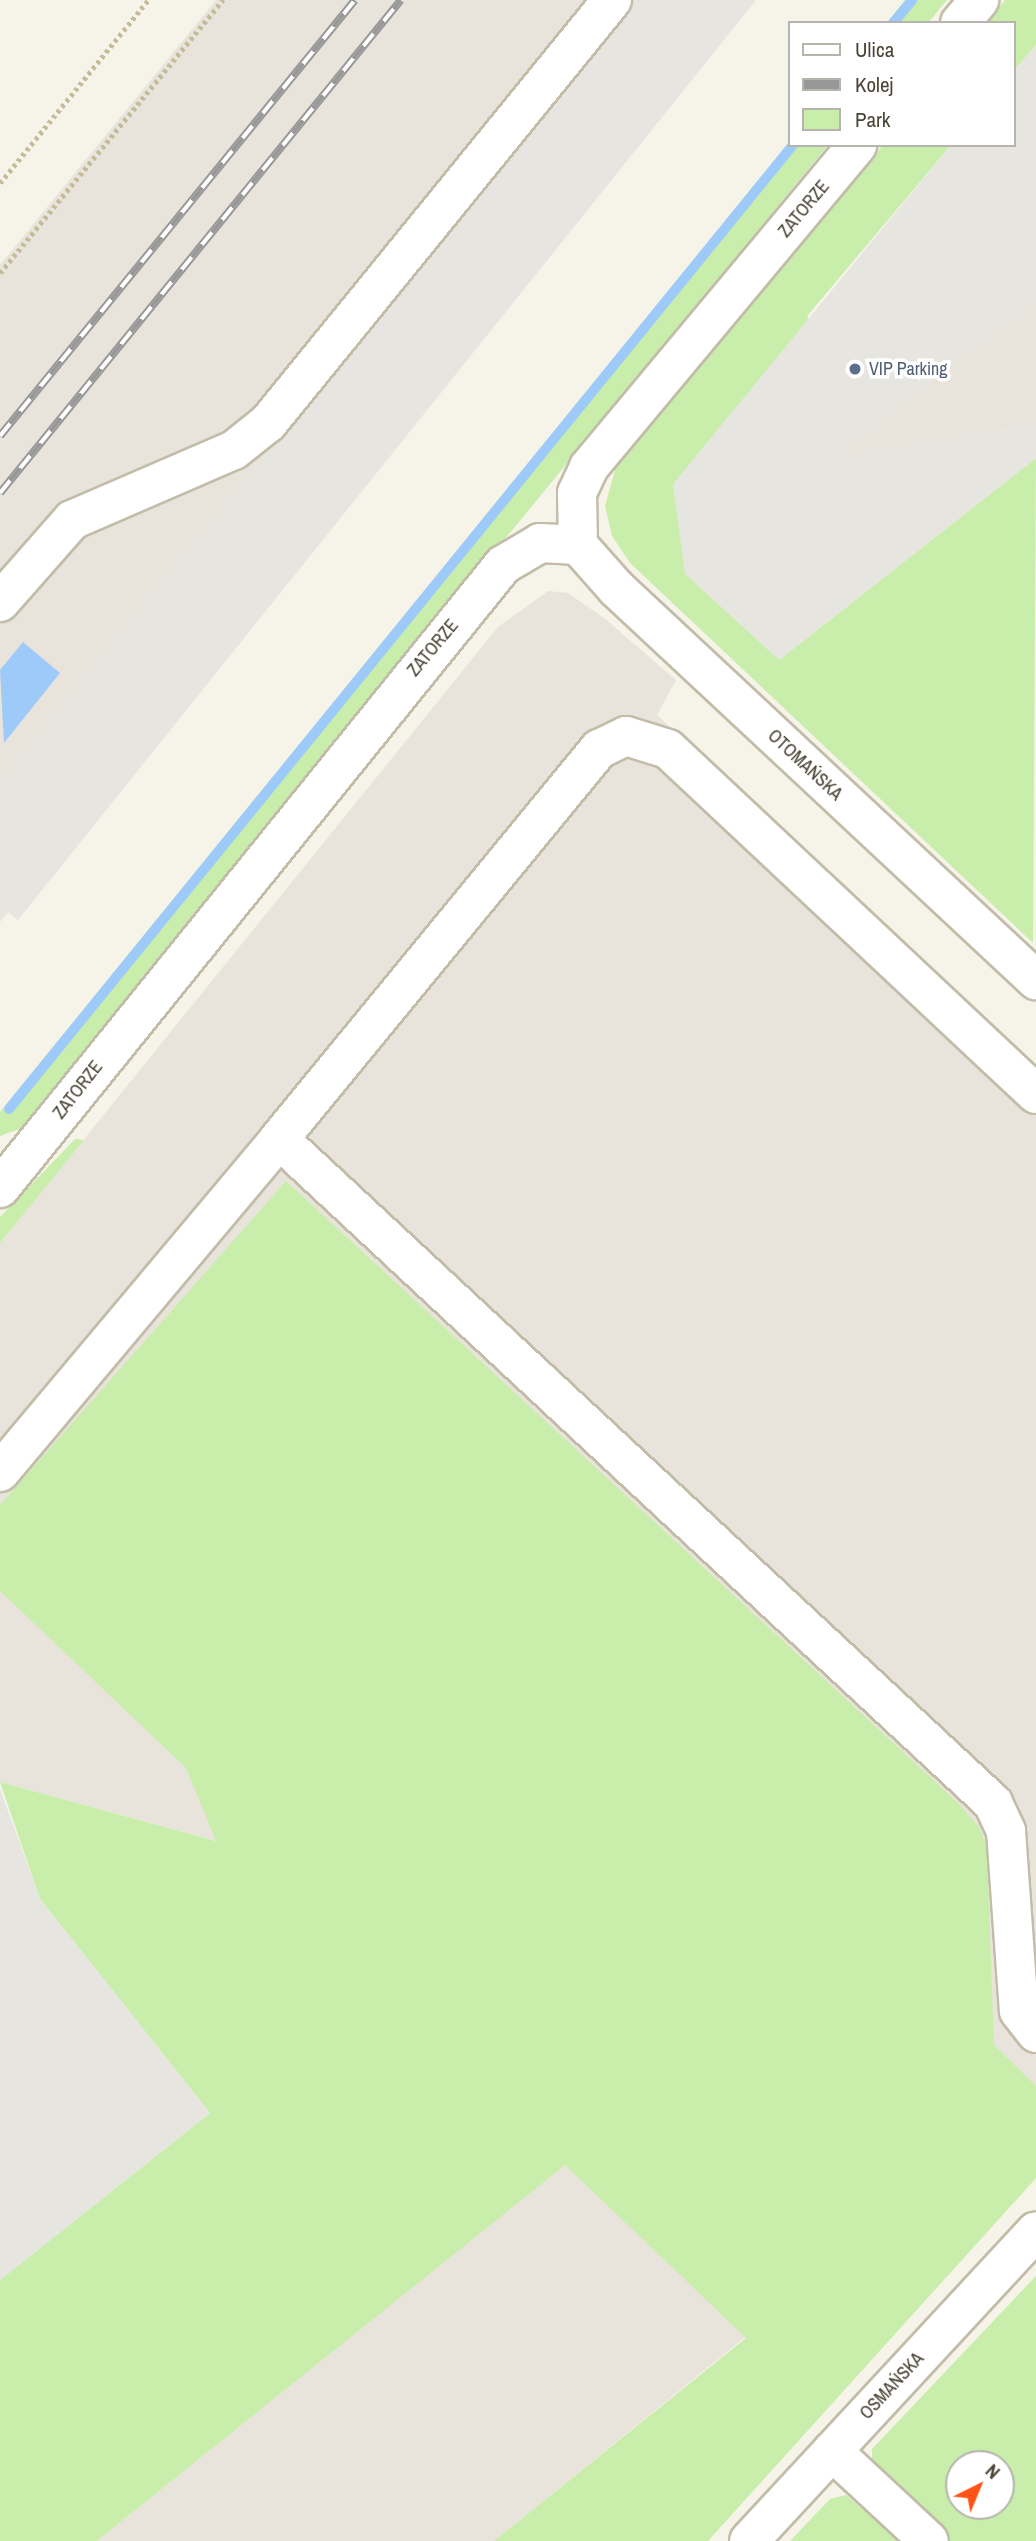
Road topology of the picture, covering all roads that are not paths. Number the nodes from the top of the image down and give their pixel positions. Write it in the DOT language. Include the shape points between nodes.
graph roads {
  1 [pos="612,0"];
  2 [pos="979,0"];
  3 [pos="962,21"];
  4 [pos="855,147"];
  5 [pos="578,545"];
  6 [pos="0,602"];
  7 [pos="1036,980"];
  8 [pos="1036,1094"];
  9 [pos="279,1139"];
  10 [pos="0,1187"];
  11 [pos="0,1472"];
  12 [pos="1036,2033"];
  13 [pos="1036,2231"];
  14 [pos="832,2451"];
  15 [pos="749,2541"];
  16 [pos="929,2541"];
  1 -- 6 [label="street" via="268,423 234,450 72,520"];
  2 -- 3 [label="street"];
  4 -- 5 [label="street, ZATORZE" via="589,467 576,504"];
  5 -- 7 [label="street, OTOMAŃSKA" via="616,588"];
  5 -- 10 [label="street, ZATORZE" via="540,543 503,565"];
  8 -- 9 [label="street" via="668,749 626,736 599,749"];
  9 -- 11 [label="street"];
  9 -- 12 [label="street" via="993,1803 1006,1831 1019,2011"];
  13 -- 14 [label="street, OSMAŃSKA"];
  14 -- 15 [label="street, OSMAŃSKA"];
  14 -- 16 [label="street"];
}
